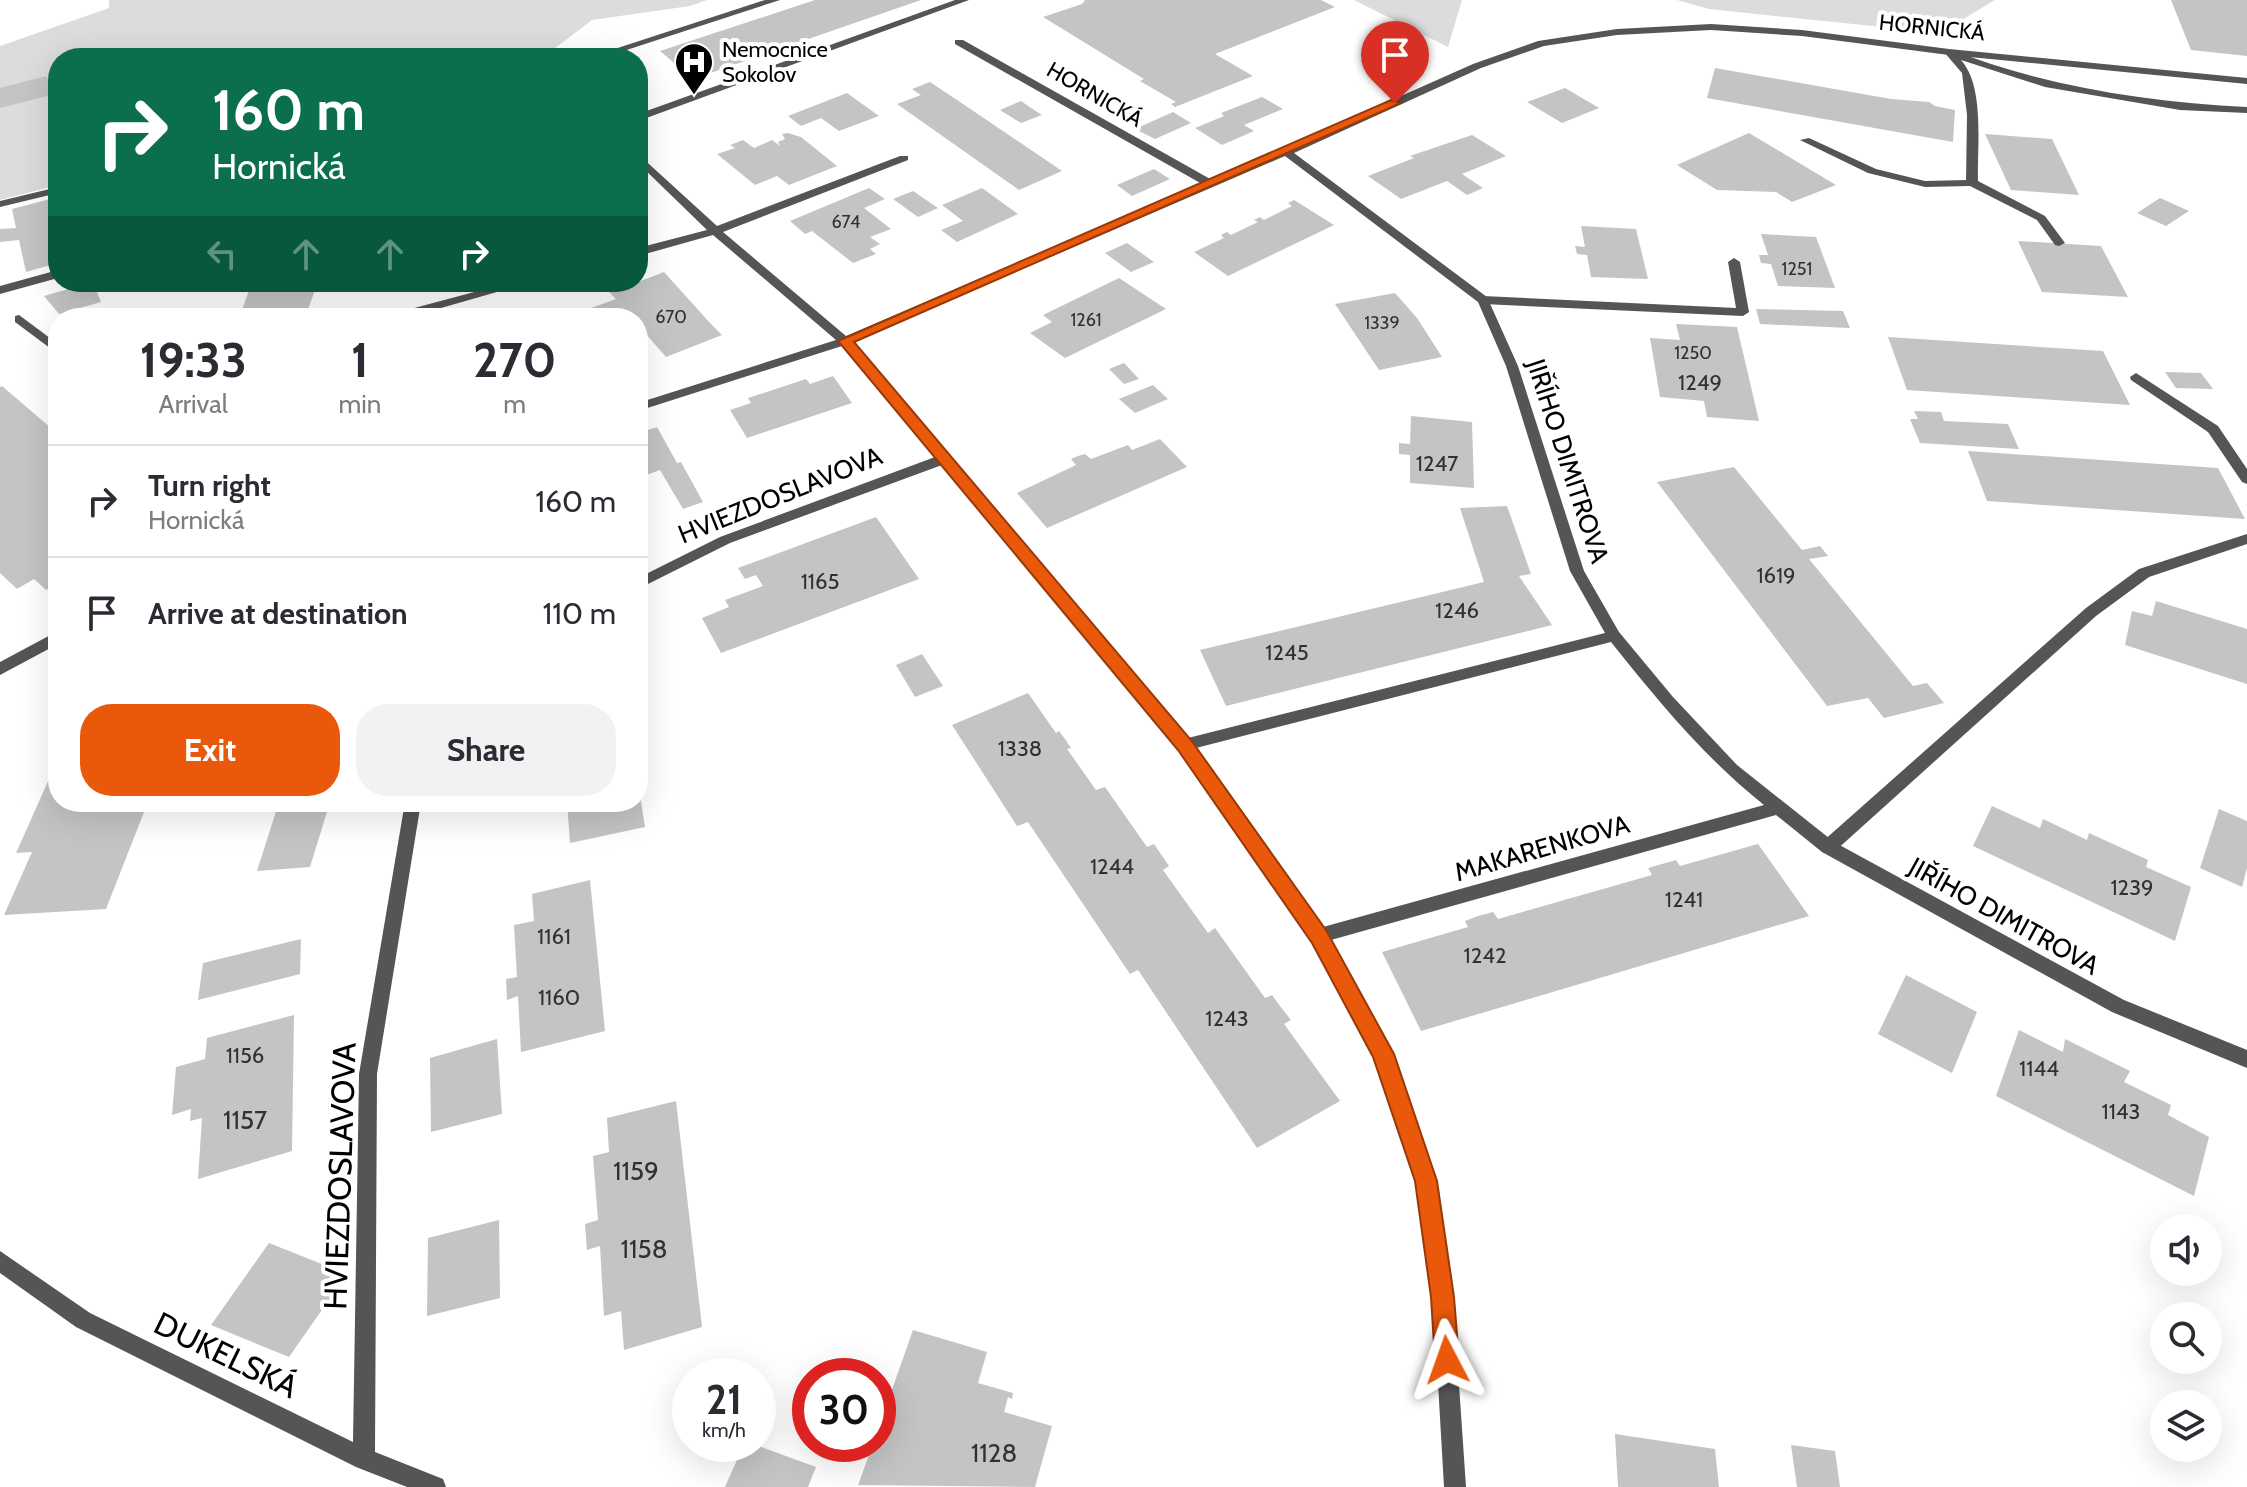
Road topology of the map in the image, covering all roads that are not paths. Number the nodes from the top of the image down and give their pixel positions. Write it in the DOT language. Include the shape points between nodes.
graph roads {
  1 [pos="775,0"];
  2 [pos="964,0"];
  3 [pos="959,42"];
  4 [pos="624,48"];
  5 [pos="1949,52"];
  6 [pos="2247,81"];
  7 [pos="2247,110"];
  8 [pos="648,114"];
  9 [pos="1805,140"];
  10 [pos="1286,152"];
  11 [pos="904,158"];
  12 [pos="648,167"];
  13 [pos="1209,183"];
  14 [pos="1972,183"];
  15 [pos="48,192"];
  16 [pos="0,204"];
  17 [pos="715,231"];
  18 [pos="2059,243"];
  19 [pos="648,249"];
  20 [pos="1734,262"];
  21 [pos="48,277"];
  22 [pos="0,290"];
  23 [pos="489,292"];
  24 [pos="1483,300"];
  25 [pos="429,308"];
  26 [pos="19,319"];
  27 [pos="845,341"];
  28 [pos="48,342"];
  29 [pos="2136,377"];
  30 [pos="648,404"];
  31 [pos="944,459"];
  32 [pos="2247,479"];
  33 [pos="2247,539"];
  34 [pos="648,579"];
  35 [pos="1614,636"];
  36 [pos="48,643"];
  37 [pos="0,669"];
  38 [pos="1185,745"];
  39 [pos="1779,808"];
  40 [pos="411,812"];
  41 [pos="1828,847"];
  42 [pos="1319,936"];
  43 [pos="2247,1059"];
  44 [pos="0,1261"];
  45 [pos="364,1459"];
  46 [pos="435,1487"];
  47 [pos="1455,1487"];
  1 -- 4 [label="street"];
  2 -- 8 [label="street"];
  3 -- 13 [label="street, HORNICKÁ"];
  5 -- 6 [label="street, HORNICKÁ"];
  5 -- 7 [label="street" via="2045,84 2180,107"];
  5 -- 10 [label="street, HORNICKÁ" via="1711,27 1542,43 1477,66"];
  5 -- 14 [label="street" via="1967,73"];
  9 -- 14 [label="street" via="1872,171 1925,184"];
  10 -- 13 [label="street, HORNICKÁ"];
  10 -- 24 [label="street, JIŘÍHO DIMITROVA"];
  11 -- 17 [label="street"];
  12 -- 17 [label="street"];
  13 -- 27 [label="street, HORNICKÁ"];
  14 -- 18 [label="street" via="2041,218"];
  15 -- 16 [label="street"];
  17 -- 19 [label="street"];
  17 -- 27 [label="street"];
  20 -- 24 [label="street" via="1743,312"];
  21 -- 22 [label="street"];
  23 -- 25 [label="street"];
  24 -- 35 [label="street, JIŘÍHO DIMITROVA" via="1512,366 1573,563"];
  26 -- 28 [label="street"];
  27 -- 30 [label="street, HORNICKÁ"];
  27 -- 31 [label="street"];
  29 -- 32 [label="street" via="2213,429"];
  31 -- 34 [label="street, HVIEZDOSLAVOVA" via="725,540"];
  31 -- 38 [label="street"];
  33 -- 41 [label="street" via="2144,573 2091,612"];
  35 -- 38 [label="street"];
  35 -- 39 [label="street, JIŘÍHO DIMITROVA" via="1731,770"];
  36 -- 37 [label="street"];
  38 -- 42 [label="street"];
  39 -- 41 [label="street, JIŘÍHO DIMITROVA"];
  39 -- 42 [label="street, MAKARENKOVA"];
  40 -- 45 [label="street, HVIEZDOSLAVOVA" via="368,1074"];
  41 -- 43 [label="street, JIŘÍHO DIMITROVA" via="2118,1006"];
  42 -- 47 [label="street" via="1383,1054 1426,1181 1443,1297"];
  44 -- 45 [label="street, DUKELSKÁ" via="83,1320"];
  45 -- 46 [label="street, DUKELSKÁ"];
}
